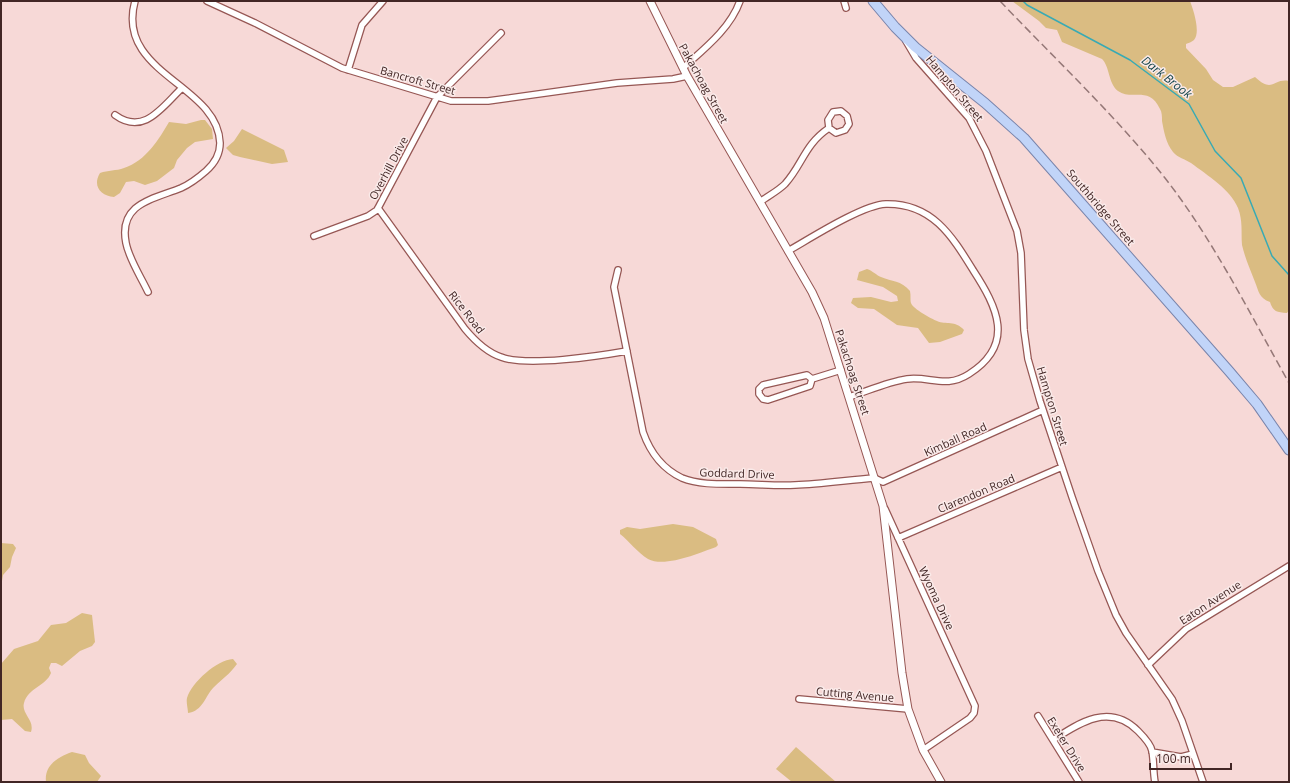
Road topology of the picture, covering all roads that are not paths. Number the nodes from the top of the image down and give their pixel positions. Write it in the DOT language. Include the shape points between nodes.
graph roads {
  1 [pos="135,1"];
  2 [pos="207,1"];
  3 [pos="383,1"];
  4 [pos="650,1"];
  5 [pos="740,1"];
  6 [pos="844,1"];
  7 [pos="873,1"];
  8 [pos="846,8"];
  9 [pos="501,33"];
  10 [pos="904,37"];
  11 [pos="682,68"];
  12 [pos="348,70"];
  13 [pos="687,76"];
  14 [pos="182,88"];
  15 [pos="437,97"];
  16 [pos="115,115"];
  17 [pos="829,128"];
  18 [pos="760,202"];
  19 [pos="378,208"];
  20 [pos="314,236"];
  21 [pos="788,251"];
  22 [pos="618,270"];
  23 [pos="148,292"];
  24 [pos="627,351"];
  25 [pos="841,370"];
  26 [pos="812,379"];
  27 [pos="849,397"];
  28 [pos="1043,410"];
  29 [pos="1289,450"];
  30 [pos="1062,468"];
  31 [pos="874,478"];
  32 [pos="882,501"];
  33 [pos="898,538"];
  34 [pos="1289,566"];
  35 [pos="1148,665"];
  36 [pos="799,699"];
  37 [pos="908,709"];
  38 [pos="1038,716"];
  39 [pos="1053,740"];
  40 [pos="923,750"];
  41 [pos="1152,752"];
  42 [pos="1193,754"];
  43 [pos="941,782"];
  44 [pos="1079,782"];
  45 [pos="1155,782"];
  46 [pos="1203,782"];
  1 -- 14 [label="street" via="132,23 140,47 150,61"];
  2 -- 12 [label="street, Bancroft Street"];
  3 -- 12 [label="street" via="362,25"];
  4 -- 11 [label="street, Pakachoag Street"];
  5 -- 11 [label="street" via="726,26"];
  6 -- 8 [label="street"];
  7 -- 10 [label="main road, Southbridge Street"];
  9 -- 15 [label="street, Overhill Drive"];
  10 -- 28 [label="street, Hampton Street" via="916,58 959,105 978,131 1009,207 1020,248 1026,349"];
  10 -- 29 [label="main road, Southbridge Street" via="1024,138 1229,371 1257,404"];
  11 -- 13 [label="street, Pakachoag Street"];
  12 -- 15 [label="street, Bancroft Street"];
  13 -- 15 [label="street, Bancroft Street" via="478,102 458,102"];
  13 -- 18 [label="street, Pakachoag Street"];
  14 -- 16 [label="street" via="144,122 128,123"];
  14 -- 23 [label="street" via="213,120 219,136 219,150 216,161 196,179 147,200 138,205 130,215 126,227 126,243"];
  15 -- 19 [label="street, Overhill Drive"];
  17 -- 18 [label="street" via="807,148 785,184"];
  18 -- 21 [label="street, Pakachoag Street"];
  19 -- 20 [label="street, Overhill Drive" via="368,216"];
  19 -- 24 [label="street, Rice Road" via="465,329 492,353 503,358 528,361 598,356"];
  21 -- 25 [label="street, Pakachoag Street" via="820,309"];
  21 -- 27 [label="street" via="868,208 886,204 899,206 923,213 940,224 954,240 990,296 998,322 996,338 988,356 973,372 949,382 905,379"];
  22 -- 24 [label="street, Goddard Drive" via="614,287"];
  24 -- 31 [label="street, Goddard Drive" via="645,438 658,460 677,476 708,483 795,485"];
  25 -- 26 [label="street"];
  25 -- 27 [label="street, Pakachoag Street"];
  26 -- 26 [label="street" via="806,388 768,400 759,394 759,389 763,385 800,375 807,375"];
  27 -- 31 [label="street, Pakachoag Street"];
  28 -- 30 [label="street, Hampton Street"];
  28 -- 31 [label="street, Kimball Road" via="883,482"];
  30 -- 33 [label="street, Clarendon Road"];
  30 -- 35 [label="street, Hampton Street" via="1116,615"];
  31 -- 32 [label="street, Pakachoag Street"];
  32 -- 33 [label="street, Wyoma Drive"];
  32 -- 37 [label="street, Pakachoag Street"];
  33 -- 40 [label="street, Wyoma Drive" via="975,709 970,718"];
  34 -- 35 [label="street, Eaton Avenue" via="1186,629"];
  35 -- 42 [label="street, Hampton Street" via="1172,699"];
  36 -- 37 [label="street, Cutting Avenue"];
  37 -- 40 [label="street, Pakachoag Street"];
  38 -- 39 [label="street, Exeter Drive"];
  39 -- 41 [label="street" via="1089,720 1114,718 1133,726"];
  39 -- 44 [label="street, Exeter Drive"];
  40 -- 43 [label="street, Pakachoag Street"];
  41 -- 42 [label="street" via="1181,757"];
  41 -- 45 [label="street"];
  42 -- 46 [label="street, Hampton Street"];
}
